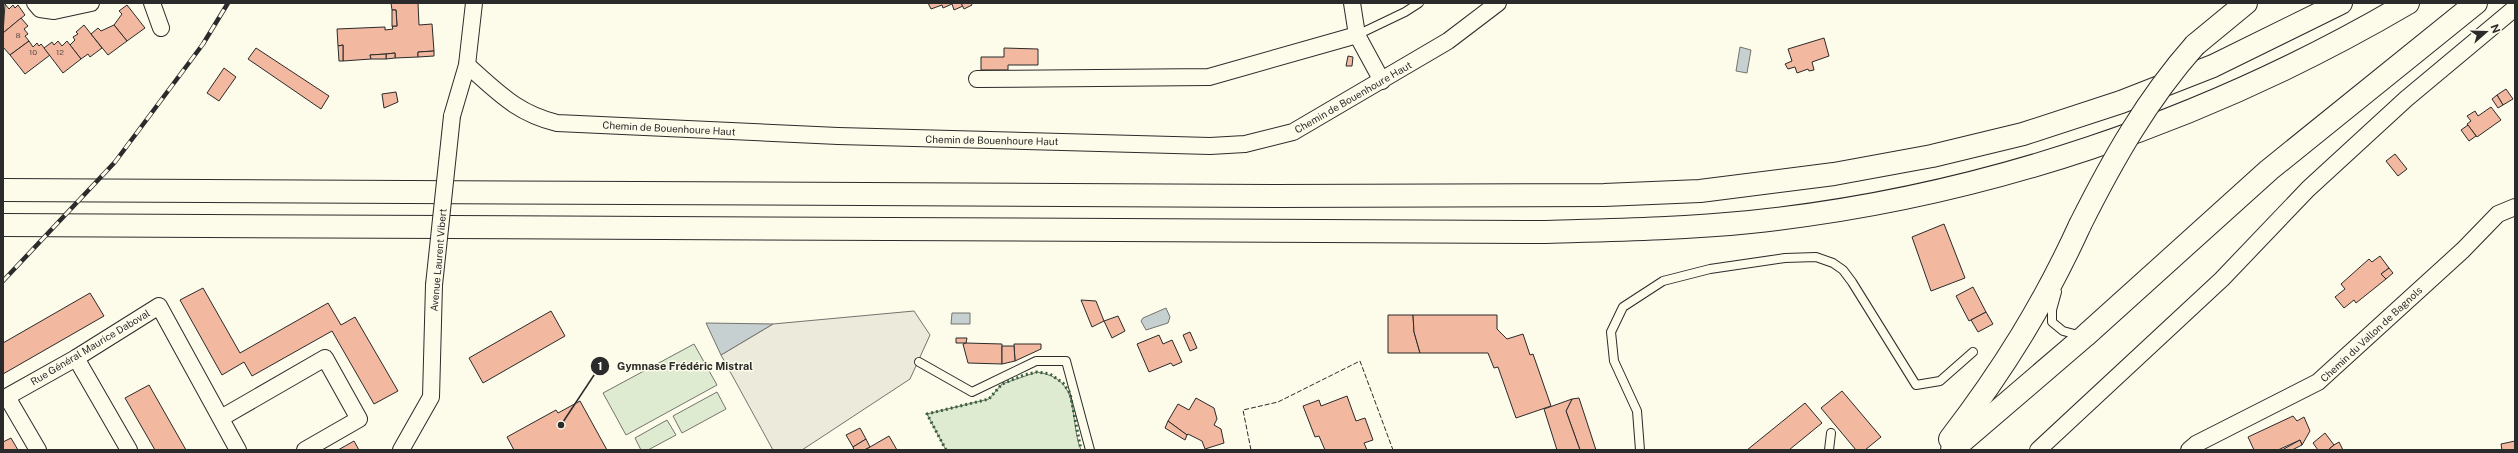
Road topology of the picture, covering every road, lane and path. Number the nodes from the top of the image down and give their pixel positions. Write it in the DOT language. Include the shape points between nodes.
graph roads {
  1 [pos="35,3"];
  2 [pos="91,3"];
  3 [pos="152,3"];
  4 [pos="474,3"];
  5 [pos="1352,3"];
  6 [pos="1419,3"];
  7 [pos="1498,3"];
  8 [pos="2246,3"];
  9 [pos="2340,3"];
  10 [pos="2408,3"];
  11 [pos="2476,3"];
  12 [pos="2515,8"];
  13 [pos="161,28"];
  14 [pos="1357,35"];
  15 [pos="467,65"];
  16 [pos="977,79"];
  17 [pos="1382,81"];
  18 [pos="3,190"];
  19 [pos="2515,207"];
  20 [pos="3,225"];
  21 [pos="2066,256"];
  22 [pos="2085,336"];
  23 [pos="1972,352"];
  24 [pos="76,358"];
  25 [pos="919,362"];
  26 [pos="5,398"];
  27 [pos="221,418"];
  28 [pos="1831,433"];
  29 [pos="38,450"];
  30 [pos="129,450"];
  31 [pos="238,450"];
  32 [pos="305,450"];
  33 [pos="401,450"];
  34 [pos="1090,450"];
  35 [pos="1640,450"];
  36 [pos="1829,450"];
  37 [pos="1942,450"];
  38 [pos="1952,450"];
  39 [pos="2038,450"];
  40 [pos="2189,450"];
  1 -- 2 [label="street" via="40,9 54,11"];
  3 -- 13 [label="street"];
  4 -- 15 [label="street, Avenue Laurent Vibert"];
  5 -- 14 [label="street"];
  6 -- 14 [label="lane"];
  7 -- 17 [label="street, Chemin de Bouenhoure Haut" via="1448,41"];
  8 -- 21 [label="highway, bridge" via="2196,45 2140,116 2103,180"];
  9 -- 18 [label="highway" via="2213,66 2121,102 2023,134 1932,156 1834,174 1700,191 1604,195 1275,196"];
  10 -- 20 [label="highway" via="2358,33 2264,80 2160,123 2061,157 1963,186 1857,208 1750,222 1643,229 1510,232"];
  11 -- 22 [label="highway" via="2269,170"];
  12 -- 39 [label="street" via="2406,99 2308,189 2222,279"];
  14 -- 16 [label="street" via="1209,77"];
  14 -- 17 [label="street"];
  15 -- 17 [label="street, Chemin de Bouenhoure Haut" via="526,114 557,122 838,136 1210,146 1245,144 1293,132"];
  15 -- 33 [label="street, Avenue Laurent Vibert, bridge" via="452,116 434,285 431,397"];
  19 -- 40 [label="street, Chemin du Vallon de Bagnols" via="2498,214 2463,250 2318,382 2196,444"];
  21 -- 22 [label="lane" via="2052,310 2052,322 2062,331"];
  21 -- 37 [label="highway" via="2020,342"];
  22 -- 38 [label="highway"];
  23 -- 35 [label="lane" via="1940,381 1916,385 1852,282 1838,267 1816,258 1785,258 1663,280 1623,307 1611,332 1614,361 1637,411"];
  24 -- 26 [label="street, Rue Général Maurice Daboval"];
  24 -- 27 [label="street, Rue Général Maurice Daboval" via="159,306"];
  24 -- 30 [label="street"];
  25 -- 34 [label="lane" via="972,392 1036,361 1066,361"];
  26 -- 29 [label="street"];
  27 -- 31 [label="street, Rue Général Maurice Daboval"];
  27 -- 32 [label="street" via="325,358 359,419"];
  28 -- 36 [label="lane"];
}
